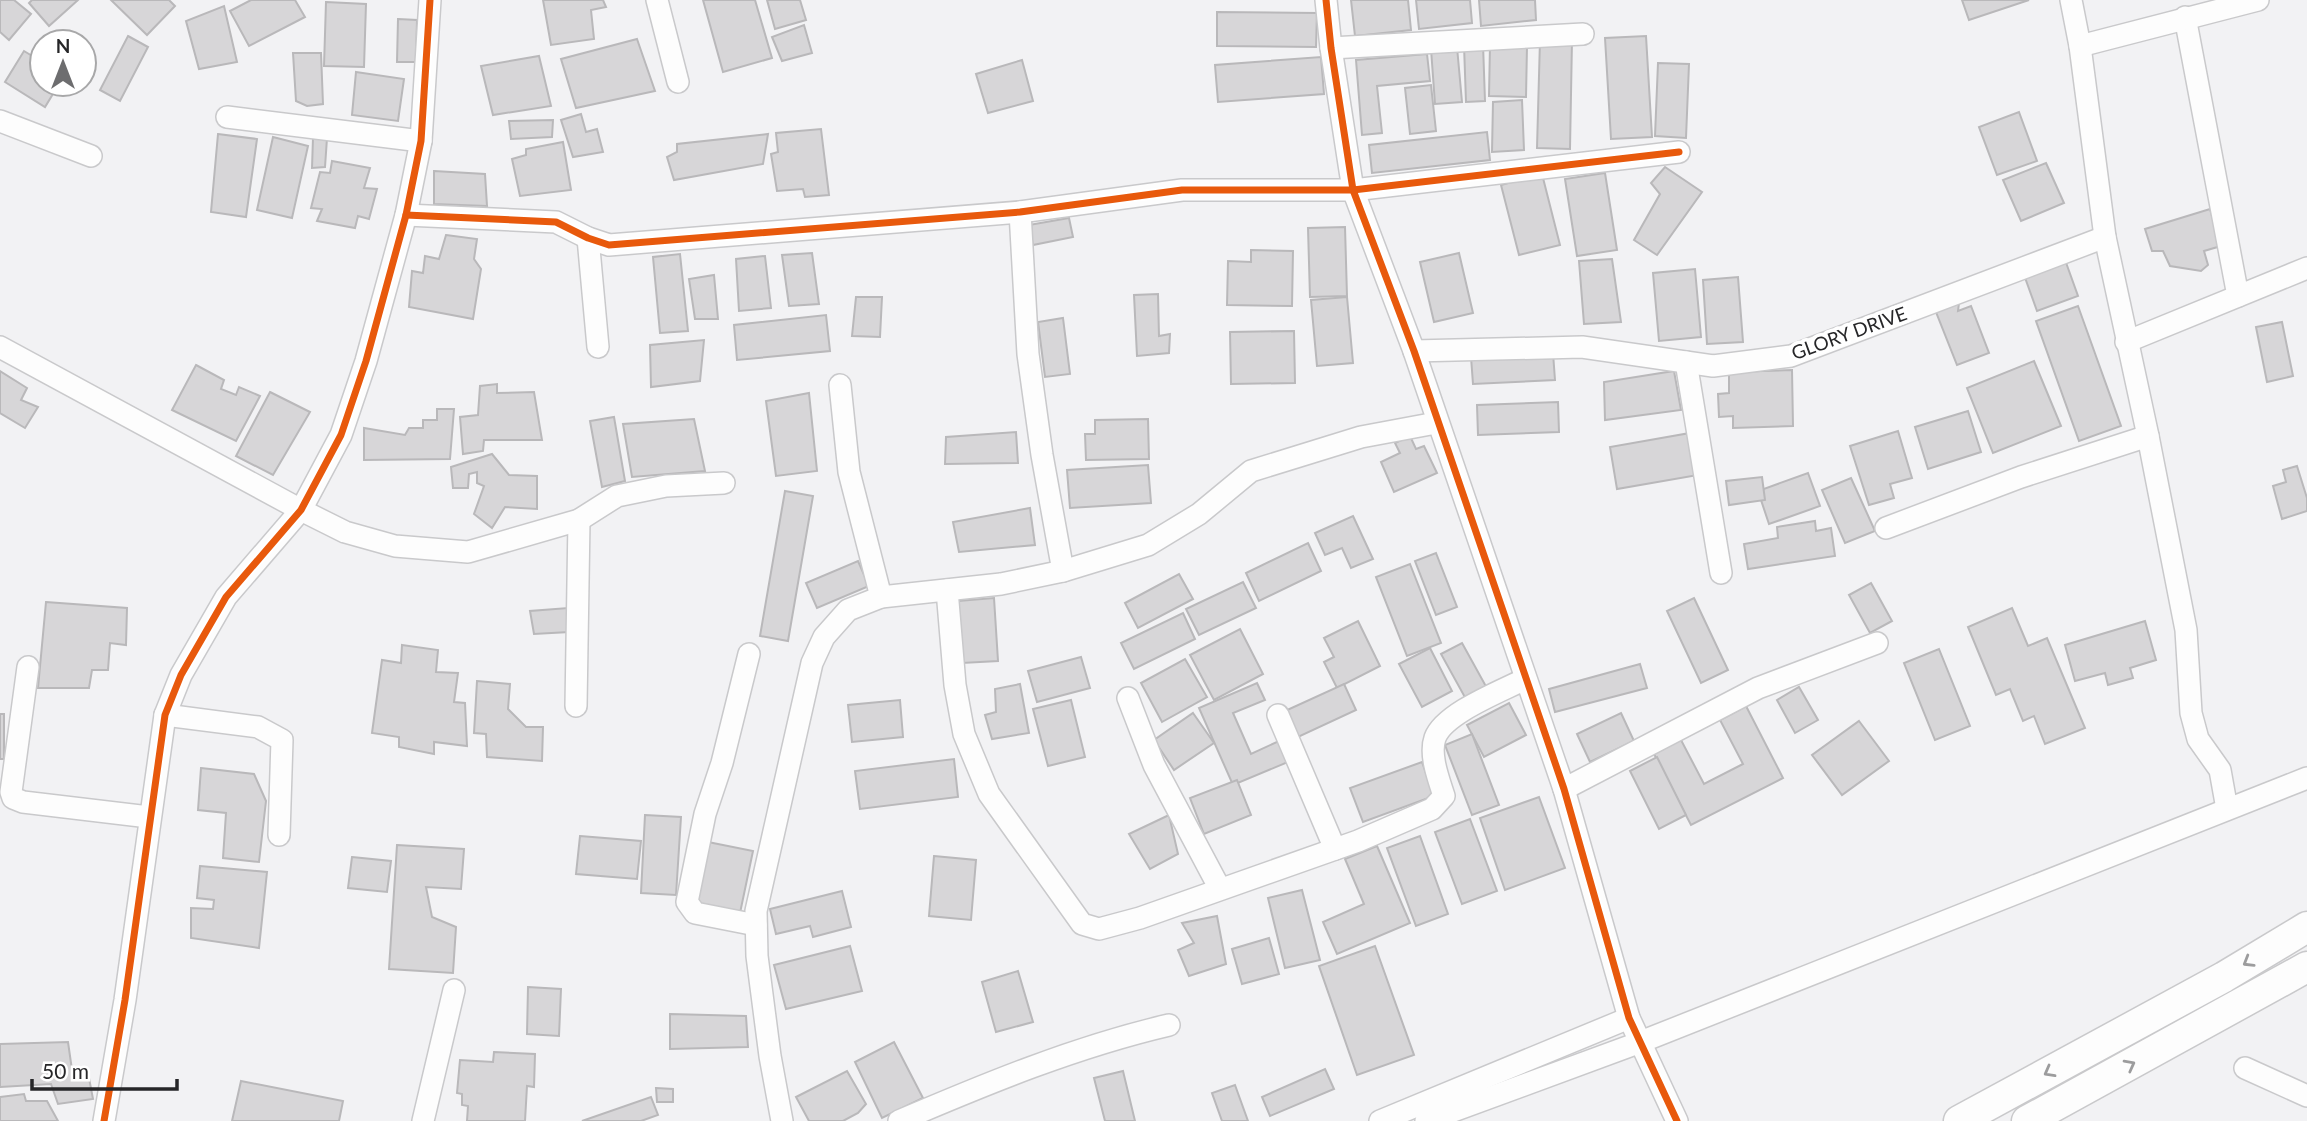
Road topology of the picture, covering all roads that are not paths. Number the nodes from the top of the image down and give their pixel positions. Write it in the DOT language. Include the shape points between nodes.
graph roads {
  1 [pos="430,0"];
  2 [pos="657,0"];
  3 [pos="1326,0"];
  4 [pos="2071,0"];
  5 [pos="2258,0"];
  6 [pos="2185,18"];
  7 [pos="1583,34"];
  8 [pos="2080,46"];
  9 [pos="1331,48"];
  10 [pos="678,82"];
  11 [pos="227,117"];
  12 [pos="0,121"];
  13 [pos="421,141"];
  14 [pos="1679,152"];
  15 [pos="91,156"];
  16 [pos="1353,190"];
  17 [pos="1020,212"];
  18 [pos="406,215"];
  19 [pos="2105,237"];
  20 [pos="588,239"];
  21 [pos="2307,268"];
  22 [pos="2238,296"];
  23 [pos="2126,342"];
  24 [pos="0,346"];
  25 [pos="598,347"];
  26 [pos="1414,351"];
  27 [pos="1686,362"];
  28 [pos="840,386"];
  29 [pos="1436,423"];
  30 [pos="2148,436"];
  31 [pos="724,483"];
  32 [pos="301,510"];
  33 [pos="579,520"];
  34 [pos="1886,528"];
  35 [pos="1063,571"];
  36 [pos="1721,573"];
  37 [pos="947,590"];
  38 [pos="881,597"];
  39 [pos="1877,643"];
  40 [pos="748,654"];
  41 [pos="28,667"];
  42 [pos="1525,679"];
  43 [pos="1128,698"];
  44 [pos="576,706"];
  45 [pos="165,715"];
  46 [pos="1278,715"];
  47 [pos="2307,778"];
  48 [pos="1564,789"];
  49 [pos="2227,809"];
  50 [pos="149,817"];
  51 [pos="279,835"];
  52 [pos="1335,849"];
  53 [pos="1220,889"];
  54 [pos="756,925"];
  55 [pos="2307,927"];
  56 [pos="2307,967"];
  57 [pos="454,990"];
  58 [pos="1629,1018"];
  59 [pos="1169,1025"];
  60 [pos="1638,1043"];
  61 [pos="2245,1068"];
  62 [pos="2307,1096"];
  63 [pos="104,1121"];
  64 [pos="423,1121"];
  65 [pos="782,1121"];
  66 [pos="899,1121"];
  67 [pos="1380,1121"];
  68 [pos="1426,1121"];
  69 [pos="1677,1121"];
  70 [pos="1959,1121"];
  71 [pos="2027,1121"];
  1 -- 13 [label="street"];
  2 -- 10 [label="street"];
  3 -- 9 [label="street"];
  4 -- 8 [label="street"];
  5 -- 6 [label="street"];
  6 -- 8 [label="street"];
  6 -- 22 [label="street"];
  7 -- 9 [label="street"];
  8 -- 19 [label="street"];
  9 -- 16 [label="street"];
  11 -- 13 [label="street"];
  12 -- 15 [label="street"];
  13 -- 18 [label="street"];
  14 -- 16 [label="street"];
  16 -- 17 [label="street" via="1182,190"];
  16 -- 26 [label="street"];
  17 -- 20 [label="street" via="609,245"];
  17 -- 35 [label="street" via="1028,354"];
  18 -- 20 [label="street" via="545,220"];
  18 -- 32 [label="street" via="341,435"];
  19 -- 23 [label="street"];
  19 -- 27 [label="street, GLORY DRIVE" via="1791,356 1713,366"];
  20 -- 25 [label="street"];
  21 -- 22 [label="street"];
  22 -- 23 [label="street"];
  23 -- 30 [label="street"];
  24 -- 32 [label="street"];
  26 -- 27 [label="street, GLORY DRIVE" via="1582,347"];
  26 -- 29 [label="street"];
  27 -- 36 [label="street"];
  28 -- 38 [label="street" via="849,472"];
  29 -- 35 [label="street" via="1362,437 1251,471 1199,514 1148,545"];
  29 -- 42 [label="street"];
  30 -- 34 [label="street"];
  30 -- 49 [label="street" via="2186,630 2190,713 2198,739 2220,770"];
  31 -- 33 [label="street" via="666,486 617,496"];
  32 -- 33 [label="street" via="345,531 395,546 468,552"];
  32 -- 45 [label="street" via="226,597 181,675"];
  33 -- 44 [label="street"];
  35 -- 37 [label="street"];
  37 -- 38 [label="street"];
  37 -- 53 [label="street" via="964,734 989,794 1082,924 1099,929"];
  38 -- 54 [label="street" via="848,610 824,636 812,663"];
  39 -- 48 [label="street" via="1758,688"];
  40 -- 54 [label="street" via="705,814 687,902 695,914"];
  41 -- 50 [label="street" via="13,798"];
  42 -- 48 [label="street"];
  42 -- 52 [label="street" via="1448,720 1435,738 1435,766 1444,796 1432,809"];
  43 -- 53 [label="street" via="1154,765"];
  45 -- 50 [label="street"];
  45 -- 51 [label="street" via="258,727 282,740"];
  46 -- 52 [label="street"];
  47 -- 49 [label="street"];
  48 -- 58 [label="street"];
  49 -- 60 [label="street"];
  50 -- 63 [label="street"];
  52 -- 53 [label="street"];
  54 -- 65 [label="street"];
  55 -- 70 [label="main road, one-way"];
  71 -- 56 [label="main road, one-way"];
  57 -- 64 [label="street"];
  58 -- 60 [label="street"];
  58 -- 67 [label="street"];
  59 -- 66 [label="street" via="1013,1072"];
  60 -- 68 [label="street"];
  60 -- 69 [label="street"];
  61 -- 62 [label="street"];
}
